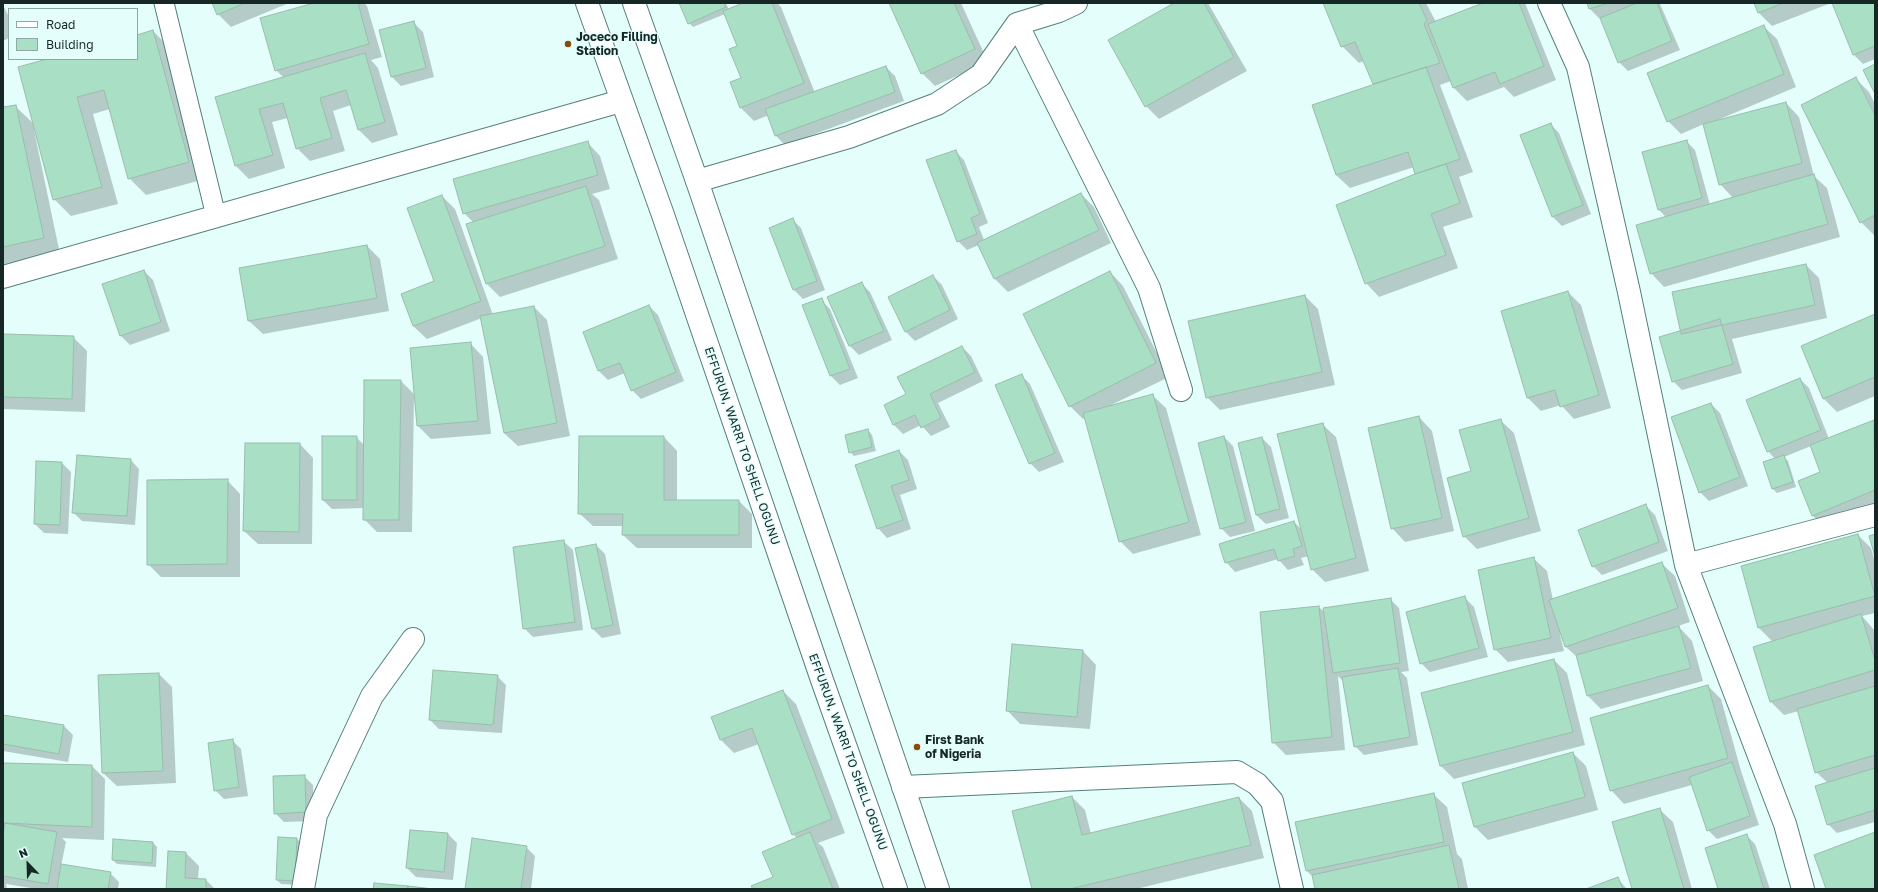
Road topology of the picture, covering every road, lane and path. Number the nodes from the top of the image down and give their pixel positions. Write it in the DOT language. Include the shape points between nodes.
graph roads {
  1 [pos="164,3"];
  2 [pos="587,3"];
  3 [pos="634,3"];
  4 [pos="1076,3"];
  5 [pos="1548,3"];
  6 [pos="1017,24"];
  7 [pos="621,101"];
  8 [pos="697,181"];
  9 [pos="216,216"];
  10 [pos="3,277"];
  11 [pos="1181,390"];
  12 [pos="1875,515"];
  13 [pos="1686,565"];
  14 [pos="413,639"];
  15 [pos="903,787"];
  16 [pos="303,889"];
  17 [pos="896,889"];
  18 [pos="938,889"];
  19 [pos="1292,889"];
  20 [pos="1803,889"];
  1 -- 9 [label="lane"];
  2 -- 7 [label="street, EFFURUN, WARRI TO SHELL OGUNU"];
  3 -- 8 [label="street"];
  4 -- 6 [label="street"];
  5 -- 13 [label="street" via="1578,67 1629,292"];
  6 -- 8 [label="street" via="981,75 937,104 849,137"];
  6 -- 11 [label="street" via="1149,288"];
  7 -- 9 [label="street"];
  7 -- 17 [label="street, EFFURUN, WARRI TO SHELL OGUNU" via="663,215"];
  8 -- 15 [label="street"];
  9 -- 10 [label="street"];
  12 -- 13 [label="street"];
  13 -- 20 [label="street" via="1786,824"];
  14 -- 16 [label="street" via="372,696 316,815"];
  15 -- 18 [label="street"];
  15 -- 19 [label="street" via="1236,772 1257,784 1272,801"];
}
